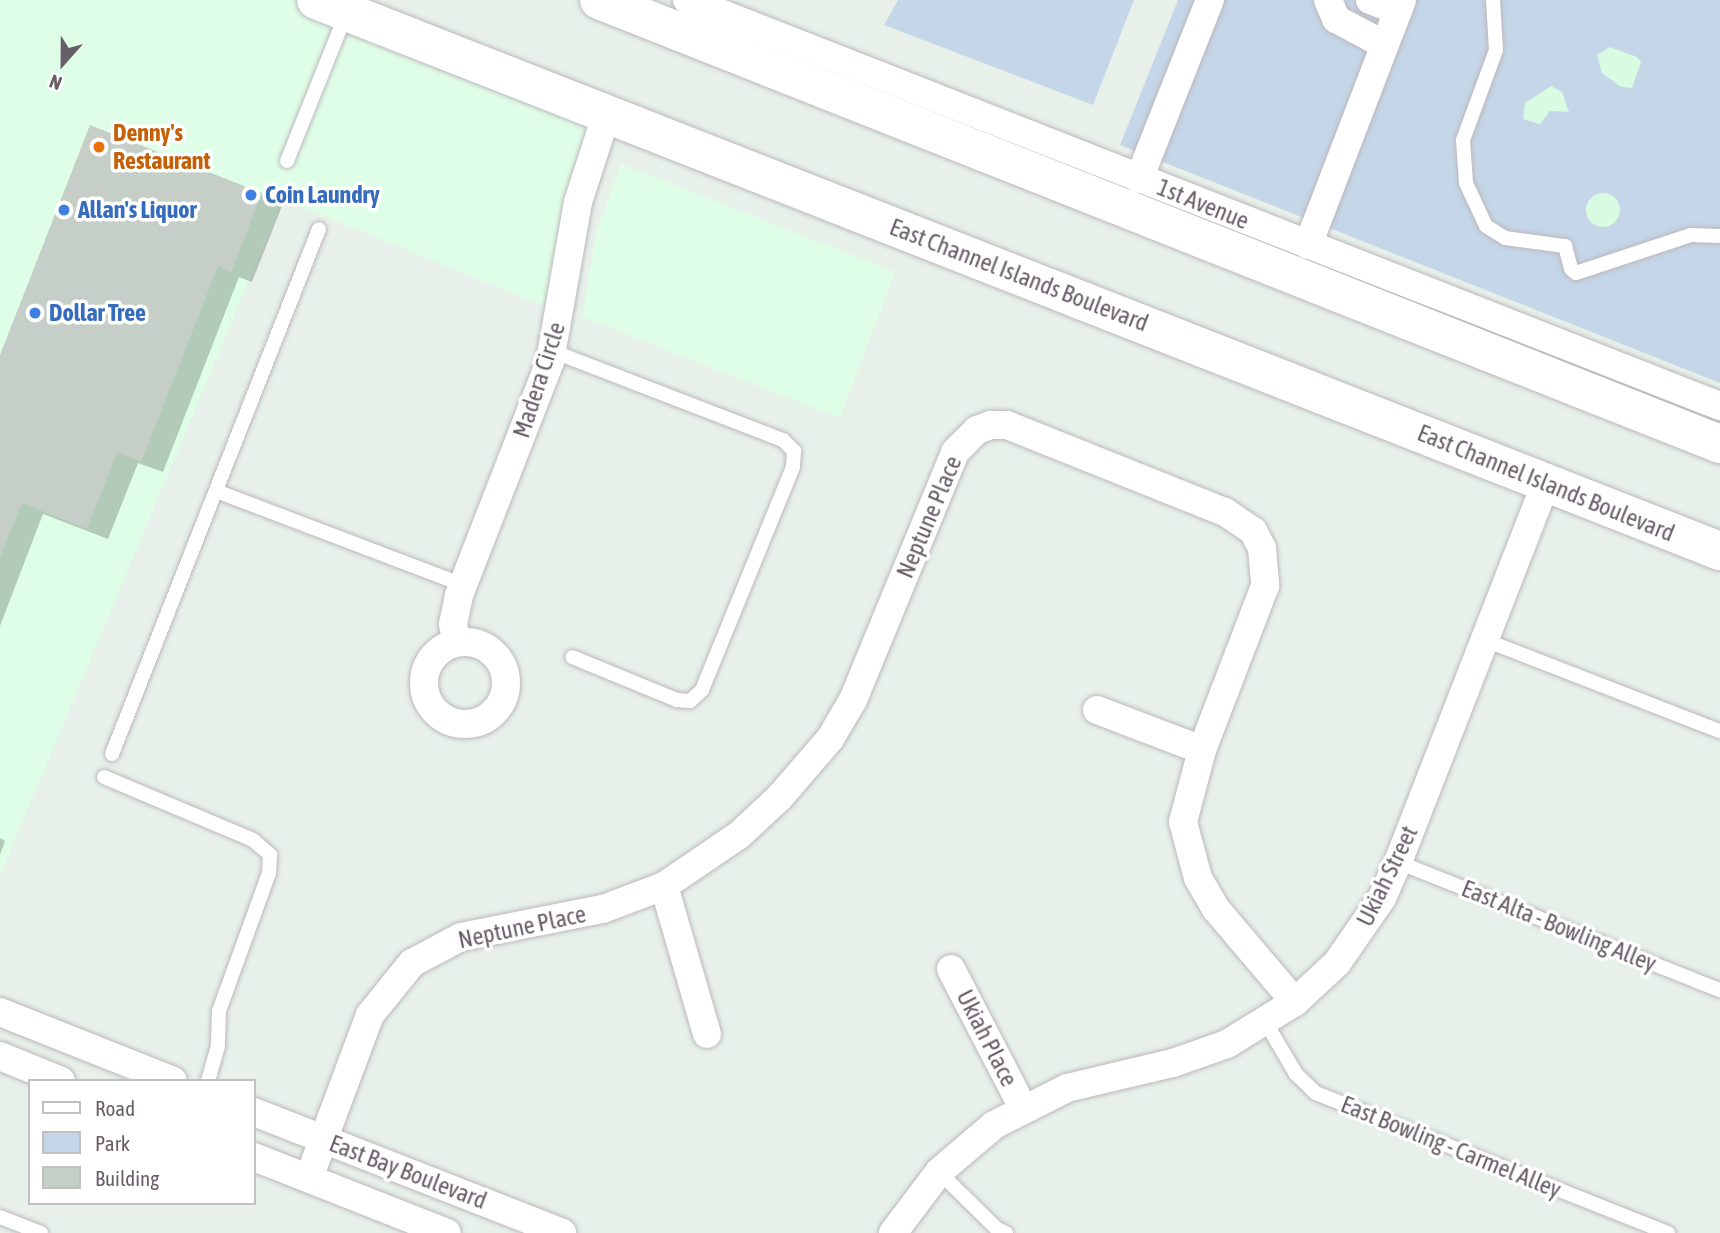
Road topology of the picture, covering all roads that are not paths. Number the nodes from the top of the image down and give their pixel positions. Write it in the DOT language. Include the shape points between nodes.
graph roads {
  1 [pos="599,0"];
  2 [pos="687,0"];
  3 [pos="1210,0"];
  4 [pos="1328,0"];
  5 [pos="1370,0"];
  6 [pos="1493,0"];
  7 [pos="338,4"];
  8 [pos="1400,5"];
  9 [pos="1385,45"];
  10 [pos="607,113"];
  11 [pos="287,161"];
  12 [pos="1139,179"];
  13 [pos="319,229"];
  14 [pos="1720,236"];
  15 [pos="1308,245"];
  16 [pos="552,351"];
  17 [pos="1720,406"];
  18 [pos="1720,444"];
  19 [pos="1546,482"];
  20 [pos="216,491"];
  21 [pos="1720,551"];
  22 [pos="463,584"];
  23 [pos="1485,640"];
  24 [pos="457,642"];
  25 [pos="572,657"];
  26 [pos="1097,710"];
  27 [pos="1720,731"];
  28 [pos="1202,750"];
  29 [pos="112,754"];
  30 [pos="104,777"];
  31 [pos="1398,862"];
  32 [pos="664,886"];
  33 [pos="951,969"];
  34 [pos="1720,990"];
  35 [pos="1294,1002"];
  36 [pos="9,1016"];
  37 [pos="1266,1023"];
  38 [pos="707,1034"];
  39 [pos="1,1061"];
  40 [pos="55,1079"];
  41 [pos="168,1079"];
  42 [pos="209,1079"];
  43 [pos="1023,1108"];
  44 [pos="256,1113"];
  45 [pos="323,1139"];
  46 [pos="256,1158"];
  47 [pos="939,1171"];
  48 [pos="309,1178"];
  49 [pos="0,1217"];
  50 [pos="41,1233"];
  51 [pos="447,1233"];
  52 [pos="562,1233"];
  53 [pos="893,1233"];
  54 [pos="1006,1233"];
  55 [pos="1668,1233"];
  1 -- 18 [label="main road"];
  2 -- 12 [label="street, 1st Avenue"];
  3 -- 12 [label="street"];
  4 -- 9 [label="street" via="1336,19"];
  5 -- 8 [label="street"];
  6 -- 14 [label="lane" via="1496,50 1462,140 1466,183 1486,226 1505,238 1565,246 1576,273 1691,235"];
  7 -- 10 [label="main road, East Channel Islands Boulevard"];
  7 -- 11 [label="lane"];
  8 -- 9 [label="street"];
  9 -- 15 [label="street"];
  10 -- 16 [label="street, Madera Circle" via="578,202"];
  10 -- 19 [label="main road, East Channel Islands Boulevard"];
  12 -- 15 [label="street, 1st Avenue"];
  13 -- 20 [label="lane"];
  15 -- 17 [label="street, 1st Avenue"];
  16 -- 22 [label="street, Madera Circle"];
  16 -- 25 [label="lane" via="783,440 794,451 793,467 702,690 690,701 677,700"];
  19 -- 21 [label="main road, East Channel Islands Boulevard"];
  19 -- 23 [label="street, Ukiah Street"];
  20 -- 22 [label="lane"];
  20 -- 29 [label="lane"];
  22 -- 24 [label="street, Madera Circle" via="453,624"];
  23 -- 27 [label="lane"];
  23 -- 31 [label="street, Ukiah Street"];
  26 -- 28 [label="street"];
  28 -- 32 [label="street, Neptune Place" via="1265,586 1262,548 1252,531 1225,512 1007,425 991,425 976,430 956,452 853,700 830,739 779,798 739,835"];
  28 -- 35 [label="street, Neptune Place" via="1183,822 1195,868 1216,908"];
  30 -- 42 [label="lane" via="253,840 271,855 269,873 219,1011 218,1046"];
  31 -- 34 [label="lane, East Alta - Bowling Alley"];
  31 -- 35 [label="street, Ukiah Street" via="1360,933 1337,963"];
  32 -- 38 [label="street"];
  32 -- 45 [label="street, Neptune Place" via="603,909 461,937 412,962 370,1016"];
  33 -- 43 [label="street, Ukiah Place"];
  35 -- 37 [label="street, Ukiah Street"];
  36 -- 39 [label="street"];
  36 -- 41 [label="street"];
  37 -- 43 [label="street, Ukiah Street" via="1194,1057 1087,1081"];
  37 -- 55 [label="lane, East Bowling - Carmel Alley" via="1296,1073 1316,1093"];
  39 -- 40 [label="street"];
  43 -- 47 [label="street, Ukiah Street" via="969,1143"];
  44 -- 45 [label="street, East Bay Boulevard"];
  45 -- 48 [label="street, Neptune Place"];
  45 -- 52 [label="street, East Bay Boulevard"];
  46 -- 48 [label="street, East Bay Boulevard"];
  47 -- 53 [label="street, Ukiah Street"];
  47 -- 54 [label="lane"];
  48 -- 51 [label="street, East Bay Boulevard"];
  49 -- 50 [label="lane"];
}
